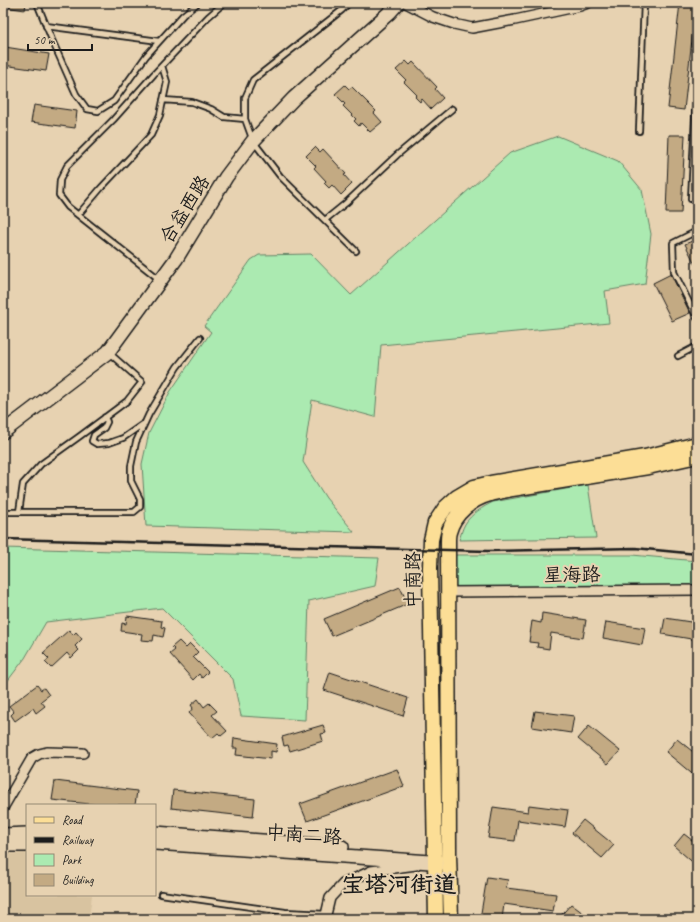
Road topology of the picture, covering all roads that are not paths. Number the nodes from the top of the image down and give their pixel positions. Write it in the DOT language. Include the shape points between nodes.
graph roads {
  1 [pos="37,3"];
  2 [pos="198,3"];
  3 [pos="224,3"];
  4 [pos="349,3"];
  5 [pos="398,3"];
  6 [pos="406,3"];
  7 [pos="588,3"];
  8 [pos="644,3"];
  9 [pos="46,26"];
  10 [pos="159,41"];
  11 [pos="162,66"];
  12 [pos="697,78"];
  13 [pos="163,100"];
  14 [pos="452,109"];
  15 [pos="244,119"];
  16 [pos="639,131"];
  17 [pos="253,141"];
  18 [pos="695,158"];
  19 [pos="690,199"];
  20 [pos="78,215"];
  21 [pos="325,220"];
  22 [pos="697,231"];
  23 [pos="356,251"];
  24 [pos="161,280"];
  25 [pos="697,318"];
  26 [pos="200,338"];
  27 [pos="697,346"];
  28 [pos="108,352"];
  29 [pos="678,356"];
  30 [pos="106,417"];
  31 [pos="145,423"];
  32 [pos="3,432"];
  33 [pos="697,444"];
  34 [pos="697,456"];
  35 [pos="3,512"];
  36 [pos="19,512"];
  37 [pos="697,590"];
  38 [pos="448,592"];
  39 [pos="83,753"];
  40 [pos="3,808"];
  41 [pos="156,833"];
  42 [pos="3,834"];
  43 [pos="26,834"];
  44 [pos="156,843"];
  45 [pos="3,845"];
  46 [pos="26,845"];
  47 [pos="435,858"];
  48 [pos="450,859"];
  49 [pos="161,894"];
  50 [pos="326,917"];
  51 [pos="436,919"];
  52 [pos="451,919"];
  1 -- 9 [label="lane"];
  2 -- 10 [label="lane"];
  3 -- 11 [label="lane"];
  4 -- 15 [label="lane" via="253,80 244,98"];
  5 -- 17 [label="main road, 合益西路" via="294,98"];
  6 -- 7 [label="street" via="433,17 472,28"];
  8 -- 16 [label="lane"];
  9 -- 10 [label="lane"];
  9 -- 10 [label="lane" via="76,94 87,109 98,111 114,101"];
  11 -- 13 [label="lane" via="166,82"];
  11 -- 20 [label="lane" via="67,166 60,180 59,195"];
  12 -- 18 [label="lane"];
  13 -- 15 [label="lane" via="192,102 224,117"];
  13 -- 20 [label="lane" via="152,135"];
  14 -- 21 [label="lane"];
  15 -- 17 [label="lane"];
  17 -- 21 [label="lane" via="280,176"];
  17 -- 24 [label="main road, 合益西路" via="226,177"];
  18 -- 19 [label="lane"];
  20 -- 24 [label="lane"];
  21 -- 23 [label="lane"];
  22 -- 25 [label="lane" via="673,243 674,272"];
  24 -- 28 [label="main road, 合益西路"];
  26 -- 31 [label="lane" via="177,367"];
  27 -- 29 [label="lane"];
  28 -- 30 [label="lane" via="142,382 126,401"];
  28 -- 32 [label="main road, 合益西路"];
  30 -- 31 [label="lane" via="104,428 94,435 92,441 97,444 123,438"];
  30 -- 36 [label="lane" via="41,464 23,484"];
  31 -- 36 [label="lane" via="136,442 131,466 131,481 140,499 140,507 134,512"];
  33 -- 47 [label="main road, 中南路" via="645,457 474,487 444,508 431,540 430,568"];
  34 -- 38 [label="main road, 中南路" via="648,467 512,489 476,500 458,515 449,532"];
  35 -- 36 [label="lane"];
  37 -- 38 [label="street, 星海路"];
  38 -- 48 [label="main road, 中南路"];
  39 -- 40 [label="street" via="47,752 32,758"];
  41 -- 47 [label="main road, 中南二路"];
  42 -- 43 [label="main road"];
  44 -- 47 [label="main road, 中南二路"];
  45 -- 46 [label="main road"];
  47 -- 48 [label="main road, 中南二路"];
  47 -- 50 [label="street" via="371,871 343,884 330,898"];
  47 -- 51 [label="main road, 中南路"];
  48 -- 52 [label="main road, 中南路"];
  49 -- 50 [label="lane"];
}
